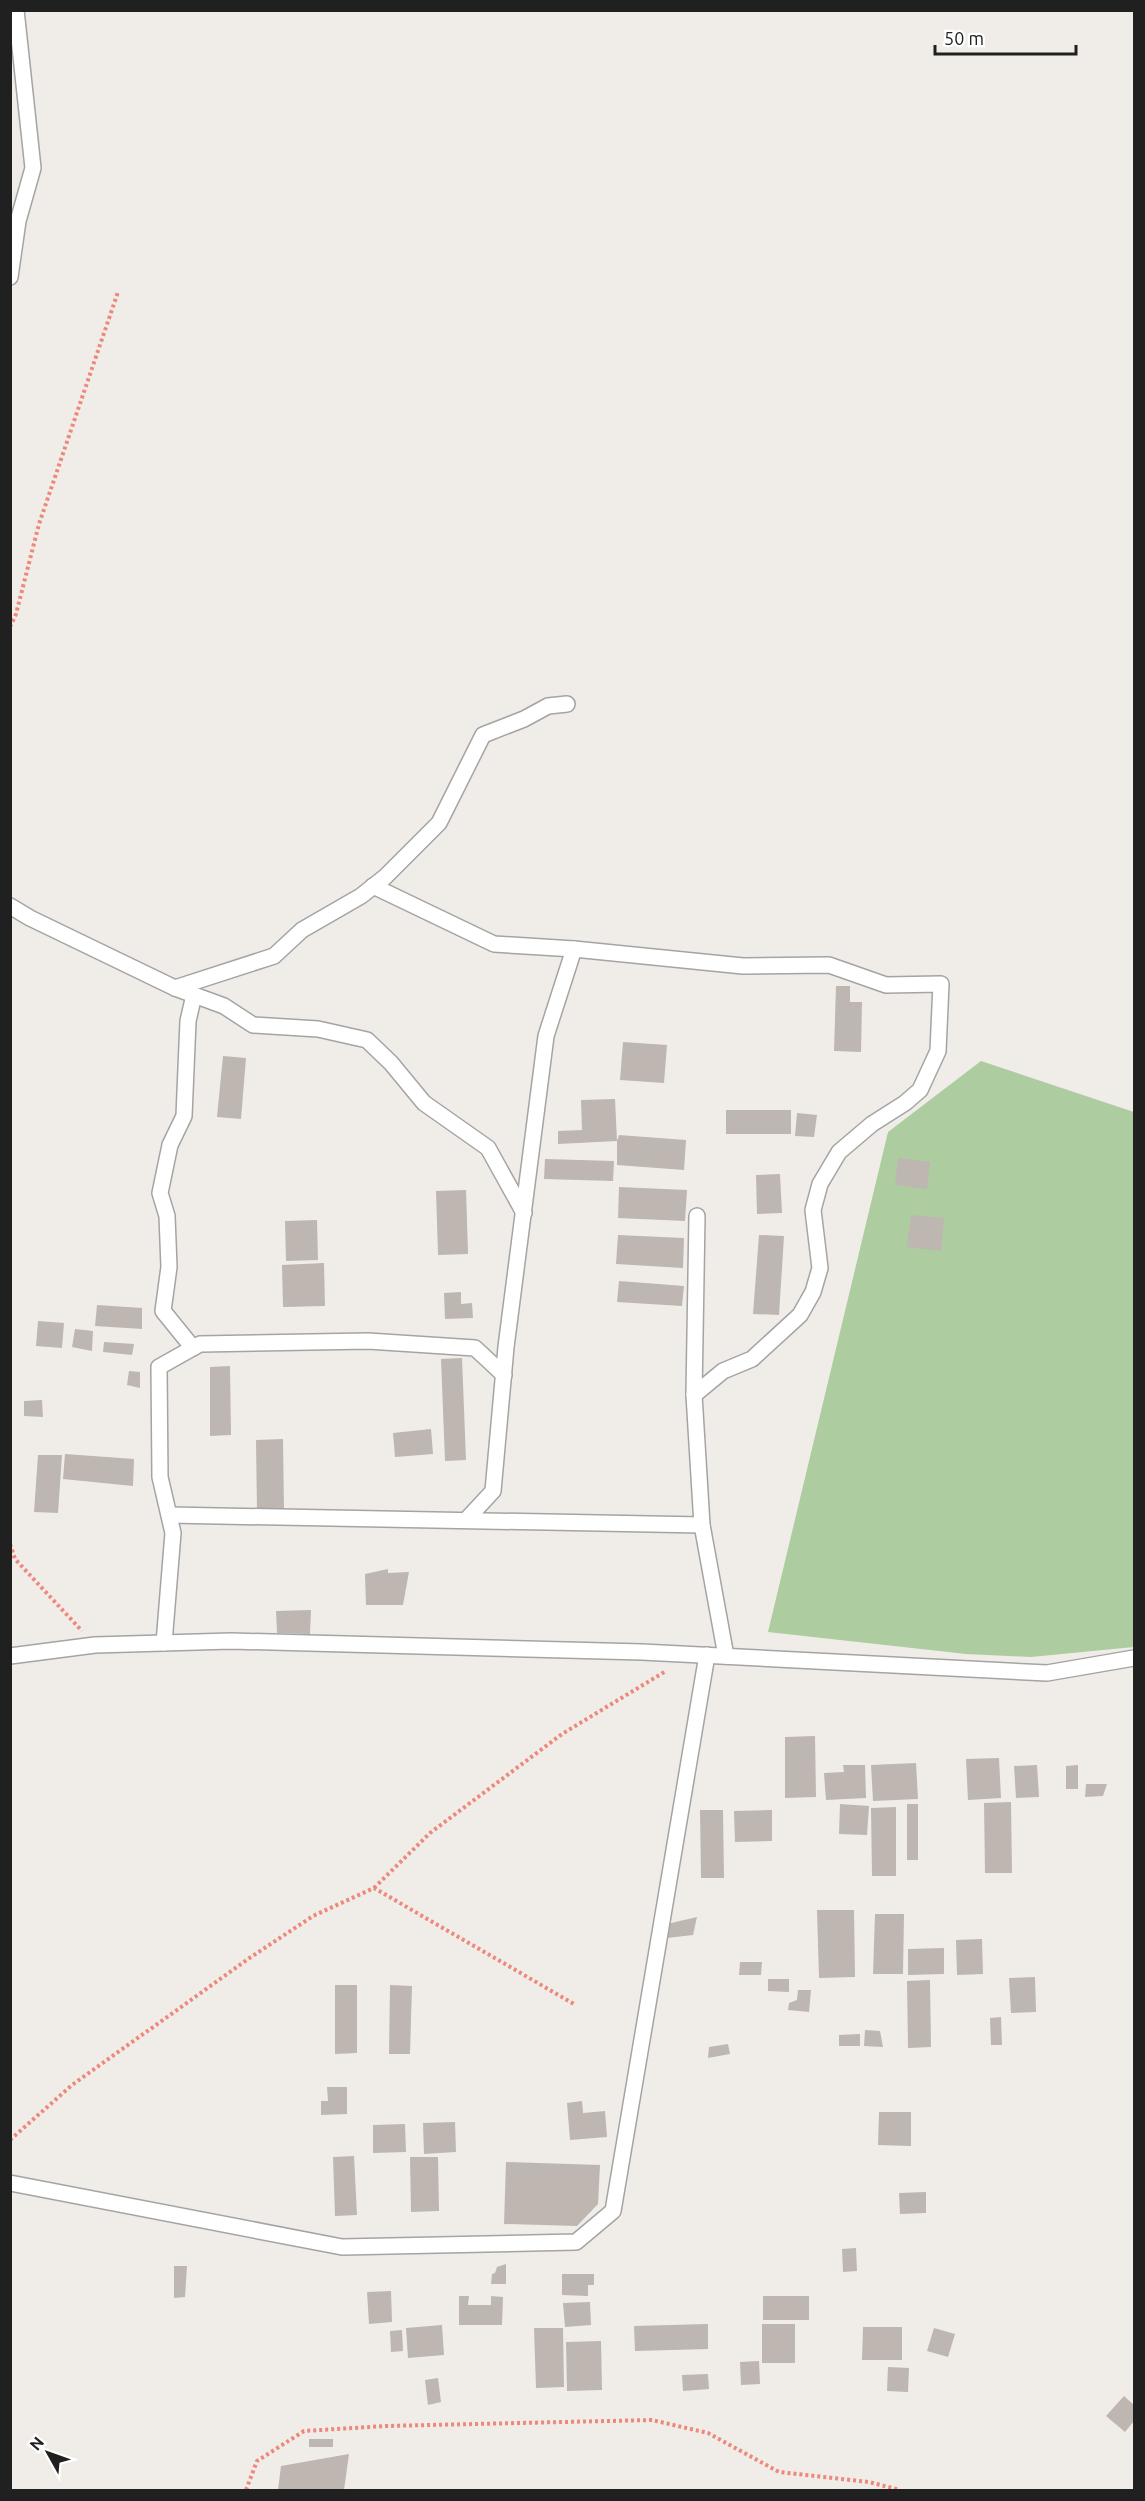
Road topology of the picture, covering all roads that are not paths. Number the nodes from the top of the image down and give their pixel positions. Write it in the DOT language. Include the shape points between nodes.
graph roads {
  1 [pos="16,10"];
  2 [pos="10,277"];
  3 [pos="567,704"];
  4 [pos="373,886"];
  5 [pos="10,906"];
  6 [pos="574,949"];
  7 [pos="175,988"];
  8 [pos="194,995"];
  9 [pos="524,1213"];
  10 [pos="697,1216"];
  11 [pos="193,1348"];
  12 [pos="504,1375"];
  13 [pos="694,1395"];
  14 [pos="169,1515"];
  15 [pos="467,1520"];
  16 [pos="702,1525"];
  17 [pos="164,1643"];
  18 [pos="707,1655"];
  19 [pos="10,1656"];
  20 [pos="726,1656"];
  21 [pos="1134,1658"];
  22 [pos="10,2183"];
  1 -- 2 [label="street" via="33,168 18,221"];
  3 -- 4 [label="street" via="548,706 483,735 439,823"];
  4 -- 6 [label="street" via="494,945"];
  4 -- 7 [label="street" via="302,930 274,956"];
  5 -- 7 [label="street"];
  6 -- 9 [label="street" via="546,1036"];
  6 -- 13 [label="street" via="743,966 830,966 886,985 941,984 938,1051 920,1090 838,1152 820,1184 813,1210 820,1268 800,1315 752,1359 723,1371"];
  7 -- 8 [label="street"];
  8 -- 9 [label="street" via="224,1006 253,1025 318,1029 367,1040 424,1103 488,1148"];
  8 -- 11 [label="street" via="188,1022 184,1116 170,1145 160,1193 167,1216 169,1268 163,1311"];
  9 -- 12 [label="street"];
  10 -- 13 [label="street"];
  11 -- 12 [label="street" via="200,1344 368,1341 475,1348"];
  11 -- 14 [label="street" via="159,1367 160,1477"];
  12 -- 15 [label="street" via="493,1491"];
  13 -- 16 [label="street"];
  14 -- 15 [label="street"];
  14 -- 17 [label="street" via="172,1533"];
  15 -- 16 [label="street"];
  16 -- 20 [label="street"];
  17 -- 18 [label="street" via="231,1641"];
  17 -- 19 [label="street" via="95,1645"];
  18 -- 20 [label="street"];
  18 -- 22 [label="street" via="612,2211 576,2242 342,2247"];
  20 -- 21 [label="street" via="1047,1673"];
}
